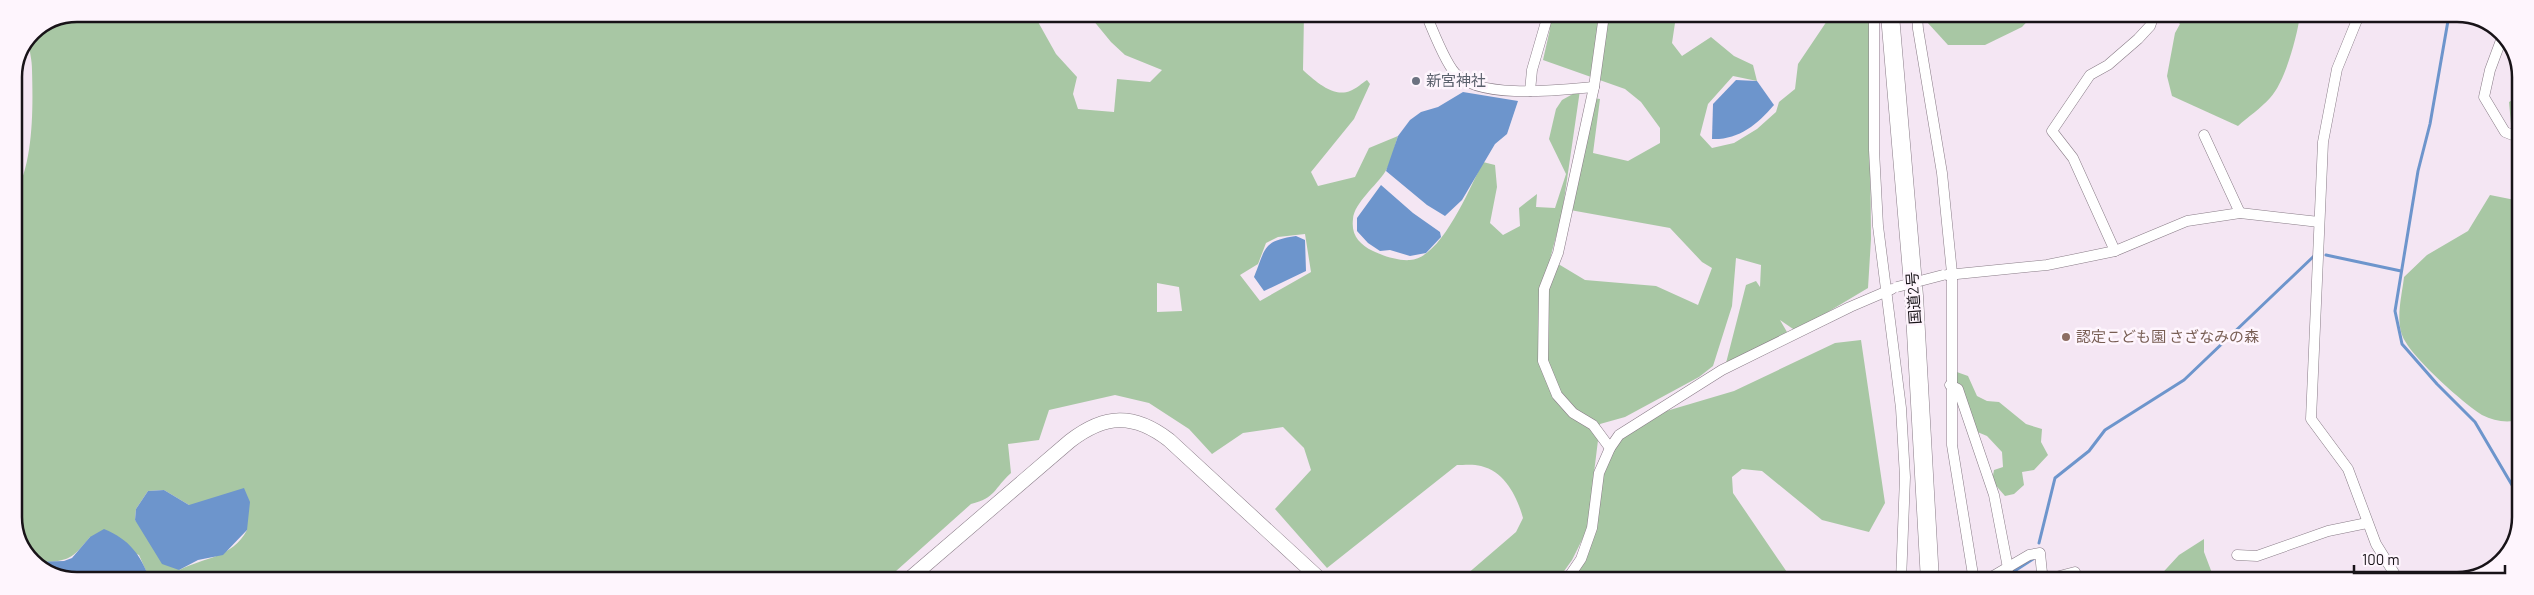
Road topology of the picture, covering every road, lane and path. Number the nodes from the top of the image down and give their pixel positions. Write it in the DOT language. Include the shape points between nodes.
graph roads {
  1 [pos="1430,22"];
  2 [pos="1546,22"];
  3 [pos="1603,22"];
  4 [pos="1874,22"];
  5 [pos="1891,22"];
  6 [pos="1918,22"];
  7 [pos="2151,22"];
  8 [pos="2356,22"];
  9 [pos="2500,44"];
  10 [pos="1594,87"];
  11 [pos="1530,91"];
  12 [pos="2511,134"];
  13 [pos="2204,135"];
  14 [pos="2240,213"];
  15 [pos="2319,222"];
  16 [pos="2115,251"];
  17 [pos="1948,274"];
  18 [pos="1887,291"];
  19 [pos="1950,385"];
  20 [pos="1610,448"];
  21 [pos="2367,523"];
  22 [pos="2238,554"];
  23 [pos="2008,568"];
  24 [pos="917,572"];
  25 [pos="1312,572"];
  26 [pos="1572,572"];
  27 [pos="1901,572"];
  28 [pos="1929,572"];
  29 [pos="1973,572"];
  30 [pos="2001,572"];
  31 [pos="2007,572"];
  32 [pos="2042,572"];
  33 [pos="2392,572"];
  1 -- 11 [label="street" via="1453,72 1466,83 1484,88"];
  2 -- 11 [label="street" via="1532,70"];
  3 -- 10 [label="street"];
  4 -- 18 [label="street" via="1874,150 1878,226"];
  5 -- 28 [label="highway, 国道2号" via="1914,296"];
  6 -- 17 [label="street" via="1942,173"];
  7 -- 16 [label="street" via="2138,39 2108,65 2090,75 2052,131 2073,158"];
  8 -- 15 [label="street" via="2337,68 2322,142"];
  9 -- 12 [label="street" via="2484,97 2505,132"];
  10 -- 11 [label="street"];
  10 -- 20 [label="street" via="1558,253 1544,289 1543,361 1557,394 1572,413 1593,425"];
  13 -- 14 [label="street"];
  14 -- 15 [label="street"];
  14 -- 16 [label="street" via="2187,221"];
  15 -- 21 [label="street" via="2311,419 2348,469"];
  16 -- 17 [label="street" via="2047,265"];
  17 -- 18 [label="street, bridge"];
  17 -- 19 [label="street"];
  18 -- 20 [label="street" via="1722,370 1637,422 1619,435"];
  18 -- 27 [label="street" via="1901,408 1905,476"];
  19 -- 23 [label="street" via="1958,389 1994,496"];
  19 -- 29 [label="street" via="1952,445"];
  20 -- 26 [label="street" via="1600,473 1592,528 1581,559"];
  21 -- 22 [label="street" via="2328,531 2257,556"];
  21 -- 33 [label="street"];
  23 -- 30 [label="street"];
  23 -- 31 [label="street"];
  23 -- 32 [label="street" via="2040,553"];
  24 -- 25 [label="street" via="1070,441 1094,426 1120,419 1154,428"];
}
